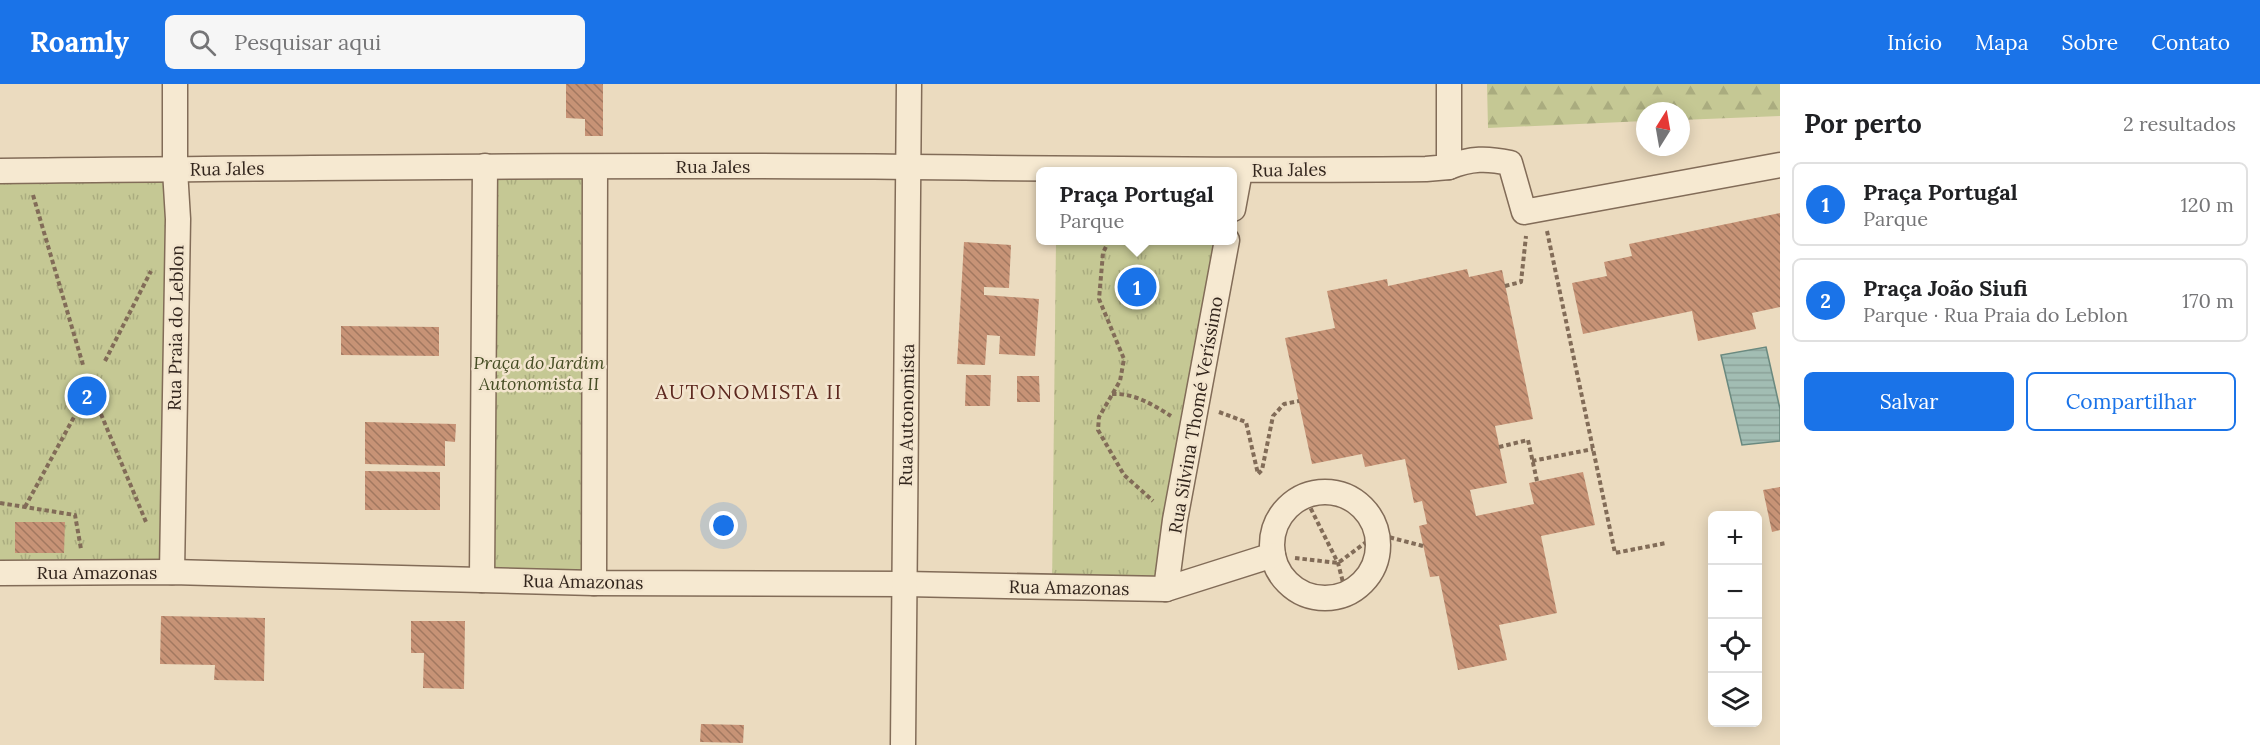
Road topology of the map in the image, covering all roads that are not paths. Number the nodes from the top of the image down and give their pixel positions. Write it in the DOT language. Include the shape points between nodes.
graph roads {
  1 [pos="176,84"];
  2 [pos="909,84"];
  3 [pos="1449,84"];
  4 [pos="1780,165"];
  5 [pos="484,166"];
  6 [pos="595,167"];
  7 [pos="910,167"];
  8 [pos="1437,168"];
  9 [pos="1036,169"];
  10 [pos="175,170"];
  11 [pos="0,171"];
  12 [pos="1237,171"];
  13 [pos="1240,171"];
  14 [pos="1237,187"];
  15 [pos="1226,245"];
  16 [pos="1273,555"];
  17 [pos="172,572"];
  18 [pos="0,573"];
  19 [pos="482,580"];
  20 [pos="594,584"];
  21 [pos="905,584"];
  22 [pos="1166,589"];
  23 [pos="903,745"];
  1 -- 10 [label="street, Rua Praia do Leblon"];
  2 -- 7 [label="street, Rua Autonomista"];
  3 -- 8 [label="street"];
  4 -- 8 [label="street, Rua Jales" via="1524,212 1510,163 1478,159"];
  5 -- 6 [label="street, Rua Jales"];
  5 -- 10 [label="street, Rua Jales"];
  5 -- 19 [label="street"];
  6 -- 7 [label="street, Rua Jales"];
  6 -- 20 [label="street"];
  7 -- 9 [label="street, Rua Jales"];
  7 -- 21 [label="street, Rua Autonomista"];
  8 -- 13 [label="street, Rua Jales"];
  10 -- 11 [label="street, Rua Jales"];
  10 -- 17 [label="street, Rua Praia do Leblon" via="178,219"];
  12 -- 13 [label="street, Rua Jales"];
  13 -- 14 [label="street"];
  15 -- 22 [label="street, Rua Silvina Thomé Veríssimo" via="1175,520"];
  16 -- 16 [label="street" via="1270,545 1275,524 1286,507 1304,495 1324,490 1346,495 1363,506 1375,523 1379,544 1376,565 1364,582 1346,594 1326,599 1305,594 1287,583 1275,566"];
  16 -- 22 [label="street, Rua Amazonas"];
  17 -- 18 [label="street, Rua Amazonas"];
  17 -- 19 [label="street, Rua Amazonas"];
  19 -- 20 [label="street, Rua Amazonas"];
  20 -- 21 [label="street, Rua Amazonas"];
  21 -- 22 [label="street, Rua Amazonas"];
  21 -- 23 [label="street, Rua Autonomista"];
}
